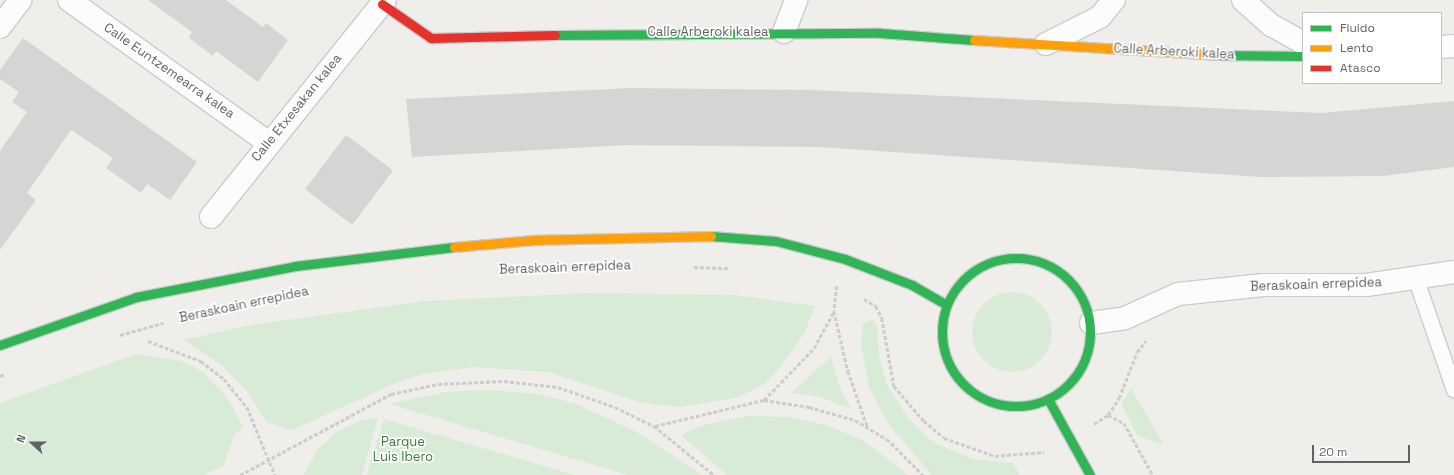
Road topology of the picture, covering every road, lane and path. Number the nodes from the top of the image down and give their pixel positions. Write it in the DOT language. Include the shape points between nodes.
graph roads {
  1 [pos="20,0"];
  2 [pos="69,0"];
  3 [pos="796,0"];
  4 [pos="1114,0"];
  5 [pos="1243,0"];
  6 [pos="383,2"];
  7 [pos="0,27"];
  8 [pos="784,32"];
  9 [pos="1302,42"];
  10 [pos="1046,44"];
  11 [pos="1454,46"];
  12 [pos="1442,48"];
  13 [pos="1302,56"];
  14 [pos="269,142"];
  15 [pos="211,217"];
  16 [pos="692,267"];
  17 [pos="731,268"];
  18 [pos="1454,272"];
  19 [pos="1416,280"];
  20 [pos="831,283"];
  21 [pos="837,285"];
  22 [pos="843,288"];
  23 [pos="860,296"];
  24 [pos="947,305"];
  25 [pos="834,311"];
  26 [pos="172,320"];
  27 [pos="1091,323"];
  28 [pos="111,337"];
  29 [pos="1148,338"];
  30 [pos="148,341"];
  31 [pos="0,345"];
  32 [pos="10,372"];
  33 [pos="0,376"];
  34 [pos="1454,390"];
  35 [pos="1048,399"];
  36 [pos="764,400"];
  37 [pos="1108,416"];
  38 [pos="1096,423"];
  39 [pos="654,426"];
  40 [pos="868,428"];
  41 [pos="1045,451"];
  42 [pos="270,461"];
  43 [pos="240,475"];
  44 [pos="275,475"];
  45 [pos="714,475"];
  46 [pos="923,475"];
  47 [pos="1090,475"];
  48 [pos="1153,475"];
  1 -- 7 [label="street"];
  2 -- 14 [label="street, Calle Euntzemearra kalea"];
  3 -- 8 [label="street"];
  4 -- 10 [label="street" via="1100,17"];
  5 -- 9 [label="street" via="1271,25"];
  6 -- 8 [label="street, Calle Arberoki kalea" via="431,38"];
  6 -- 14 [label="street, Calle Etxesakan kalea"];
  8 -- 10 [label="street, Calle Arberoki kalea" via="880,33"];
  10 -- 13 [label="street, Calle Arberoki kalea" via="1179,54"];
  11 -- 12 [label="street"];
  14 -- 15 [label="street, Calle Etxesakan kalea"];
  16 -- 17 [label="path"];
  18 -- 19 [label="street, Beraskoain errepidea"];
  19 -- 27 [label="street, Beraskoain errepidea" via="1366,285 1264,285 1178,294 1125,318"];
  19 -- 34 [label="lane"];
  20 -- 21 [label="path"];
  21 -- 22 [label="path"];
  21 -- 25 [label="path"];
  23 -- 41 [label="path" via="876,306 882,318 894,386 924,421 944,438 988,455 1009,457"];
  24 -- 27 [label="street" via="962,281 985,264 1027,258 1041,262 1066,276 1083,299"];
  24 -- 31 [label="street" via="912,285 845,259 776,241 715,236 534,240 295,266 136,297"];
  24 -- 35 [label="street" via="942,334 944,349 949,363 966,386 984,399 1005,405 1027,405"];
  25 -- 36 [label="path" via="814,348"];
  25 -- 40 [label="path" via="848,371"];
  26 -- 28 [label="path, Beraskoain errepidea"];
  27 -- 35 [label="street" via="1087,353 1079,372"];
  29 -- 37 [label="path" via="1137,352 1119,398"];
  30 -- 42 [label="path" via="201,361 224,379 247,407"];
  32 -- 33 [label="path"];
  35 -- 47 [label="street"];
  36 -- 39 [label="path"];
  36 -- 40 [label="path" via="809,407 855,420"];
  37 -- 38 [label="path"];
  37 -- 48 [label="path" via="1124,423"];
  39 -- 42 [label="path" via="558,387 504,381 438,384 391,394"];
  39 -- 45 [label="path"];
  40 -- 46 [label="path" via="887,439"];
  42 -- 43 [label="path"];
  42 -- 44 [label="path"];
}
